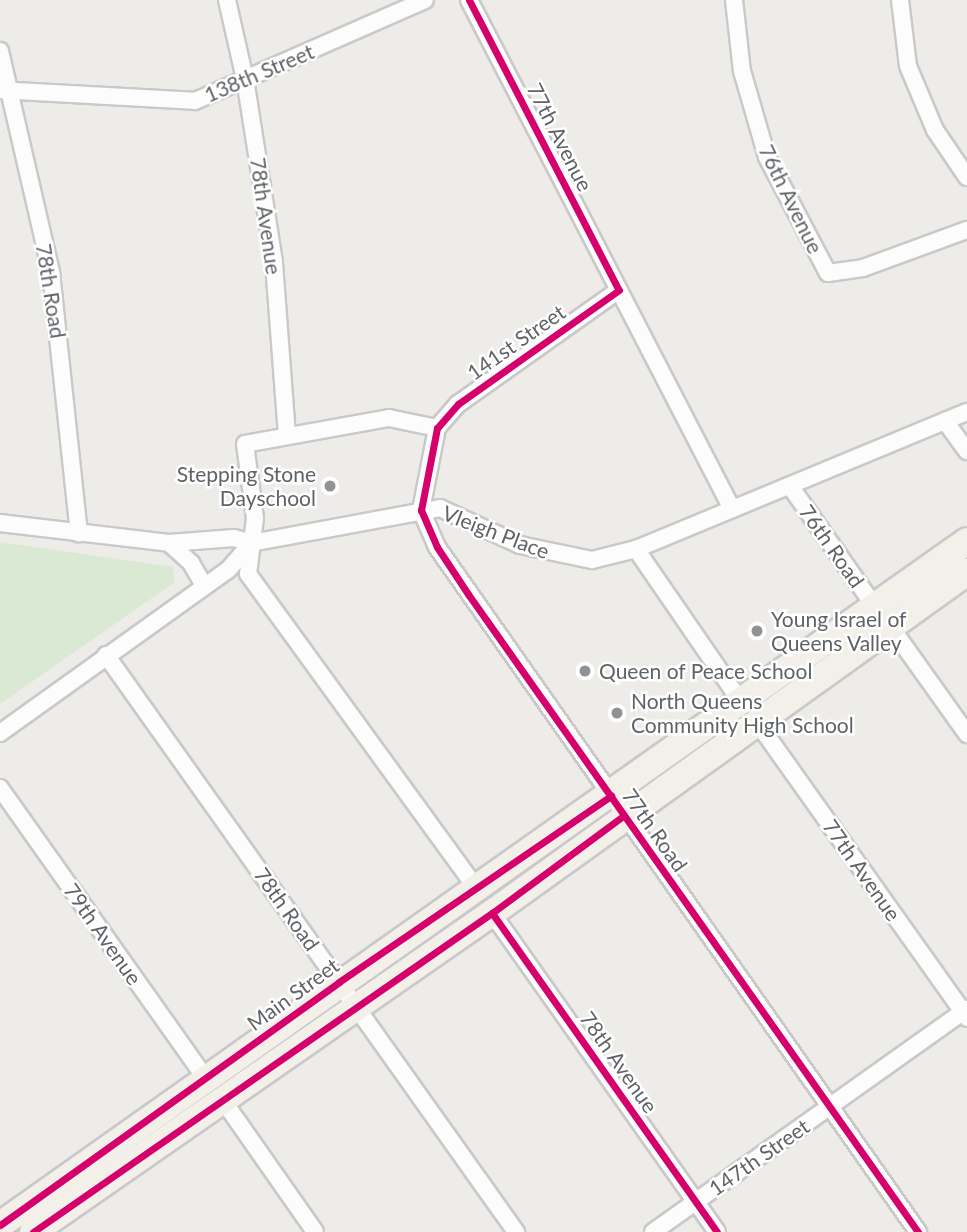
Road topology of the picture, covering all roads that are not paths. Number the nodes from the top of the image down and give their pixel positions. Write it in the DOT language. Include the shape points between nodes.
graph roads {
  1 [pos="227,0"];
  2 [pos="425,0"];
  3 [pos="469,0"];
  4 [pos="734,0"];
  5 [pos="900,0"];
  6 [pos="0,51"];
  7 [pos="245,79"];
  8 [pos="4,90"];
  9 [pos="967,177"];
  10 [pos="967,229"];
  11 [pos="619,290"];
  12 [pos="967,412"];
  13 [pos="945,421"];
  14 [pos="437,428"];
  15 [pos="288,434"];
  16 [pos="967,452"];
  17 [pos="790,486"];
  18 [pos="732,509"];
  19 [pos="421,510"];
  20 [pos="0,523"];
  21 [pos="79,534"];
  22 [pos="967,541"];
  23 [pos="169,543"];
  24 [pos="251,543"];
  25 [pos="636,549"];
  26 [pos="967,572"];
  27 [pos="203,584"];
  28 [pos="883,616"];
  29 [pos="106,655"];
  30 [pos="749,712"];
  31 [pos="0,733"];
  32 [pos="967,734"];
  33 [pos="0,788"];
  34 [pos="617,806"];
  35 [pos="477,888"];
  36 [pos="492,913"];
  37 [pos="338,982"];
  38 [pos="355,1005"];
  39 [pos="966,1013"];
  40 [pos="214,1089"];
  41 [pos="830,1107"];
  42 [pos="695,1202"];
  43 [pos="14,1221"];
  44 [pos="315,1232"];
  45 [pos="516,1232"];
  46 [pos="653,1232"];
  47 [pos="717,1232"];
  48 [pos="918,1232"];
  1 -- 7 [label="street, 78th Avenue"];
  2 -- 7 [label="street, 138th Street"];
  3 -- 11 [label="street, 77th Avenue"];
  4 -- 10 [label="street, 76th Avenue" via="742,71 767,157 828,273 863,268"];
  5 -- 9 [label="street" via="908,66 935,131"];
  6 -- 8 [label="street, 78th Road"];
  7 -- 8 [label="street, 138th Street" via="195,100"];
  7 -- 15 [label="street, 78th Avenue" via="274,263"];
  8 -- 21 [label="street, 78th Road" via="51,272"];
  11 -- 14 [label="street, 141st Street" via="458,404"];
  11 -- 18 [label="street, 77th Avenue"];
  12 -- 13 [label="street, Vleigh Place"];
  13 -- 16 [label="street"];
  13 -- 17 [label="street, Vleigh Place"];
  14 -- 15 [label="street" via="389,418"];
  14 -- 19 [label="street"];
  15 -- 24 [label="street" via="245,444 255,518"];
  17 -- 18 [label="street, Vleigh Place"];
  17 -- 28 [label="street, 76th Road"];
  18 -- 25 [label="street, Vleigh Place"];
  19 -- 24 [label="street, Vleigh Place"];
  19 -- 25 [label="street, Vleigh Place" via="440,508 520,545 554,555 592,560"];
  19 -- 34 [label="street, 77th Road" via="460,582"];
  20 -- 21 [label="street, Vleigh Place"];
  21 -- 23 [label="street, Vleigh Place"];
  22 -- 28 [label="main road, Main Street"];
  23 -- 24 [label="street, Vleigh Place" via="234,538"];
  23 -- 27 [label="street" via="191,563"];
  24 -- 27 [label="street" via="237,563"];
  24 -- 35 [label="street" via="248,573"];
  25 -- 30 [label="street, 77th Avenue"];
  26 -- 28 [label="main road, Main Street"];
  27 -- 29 [label="street"];
  28 -- 30 [label="main road, Main Street"];
  28 -- 32 [label="street, 76th Road"];
  29 -- 31 [label="street"];
  29 -- 37 [label="street, 78th Road"];
  30 -- 34 [label="main road, Main Street"];
  30 -- 39 [label="street, 77th Avenue"];
  33 -- 40 [label="street, 79th Avenue"];
  34 -- 35 [label="main road, Main Street"];
  34 -- 36 [label="main road, Main Street"];
  34 -- 41 [label="street, 77th Road"];
  35 -- 37 [label="main road, Main Street"];
  36 -- 38 [label="main road, Main Street"];
  36 -- 42 [label="street, 78th Avenue"];
  37 -- 38 [label="street, 78th Road"];
  37 -- 40 [label="main road, Main Street"];
  38 -- 40 [label="main road, Main Street"];
  38 -- 45 [label="street, 78th Road"];
  39 -- 41 [label="street, 147th Street"];
  40 -- 43 [label="main road, Main Street"];
  40 -- 44 [label="street, 79th Avenue"];
  41 -- 42 [label="street, 147th Street"];
  41 -- 48 [label="street, 77th Road"];
  42 -- 46 [label="street, 147th Street"];
  42 -- 47 [label="street, 78th Avenue"];
}
